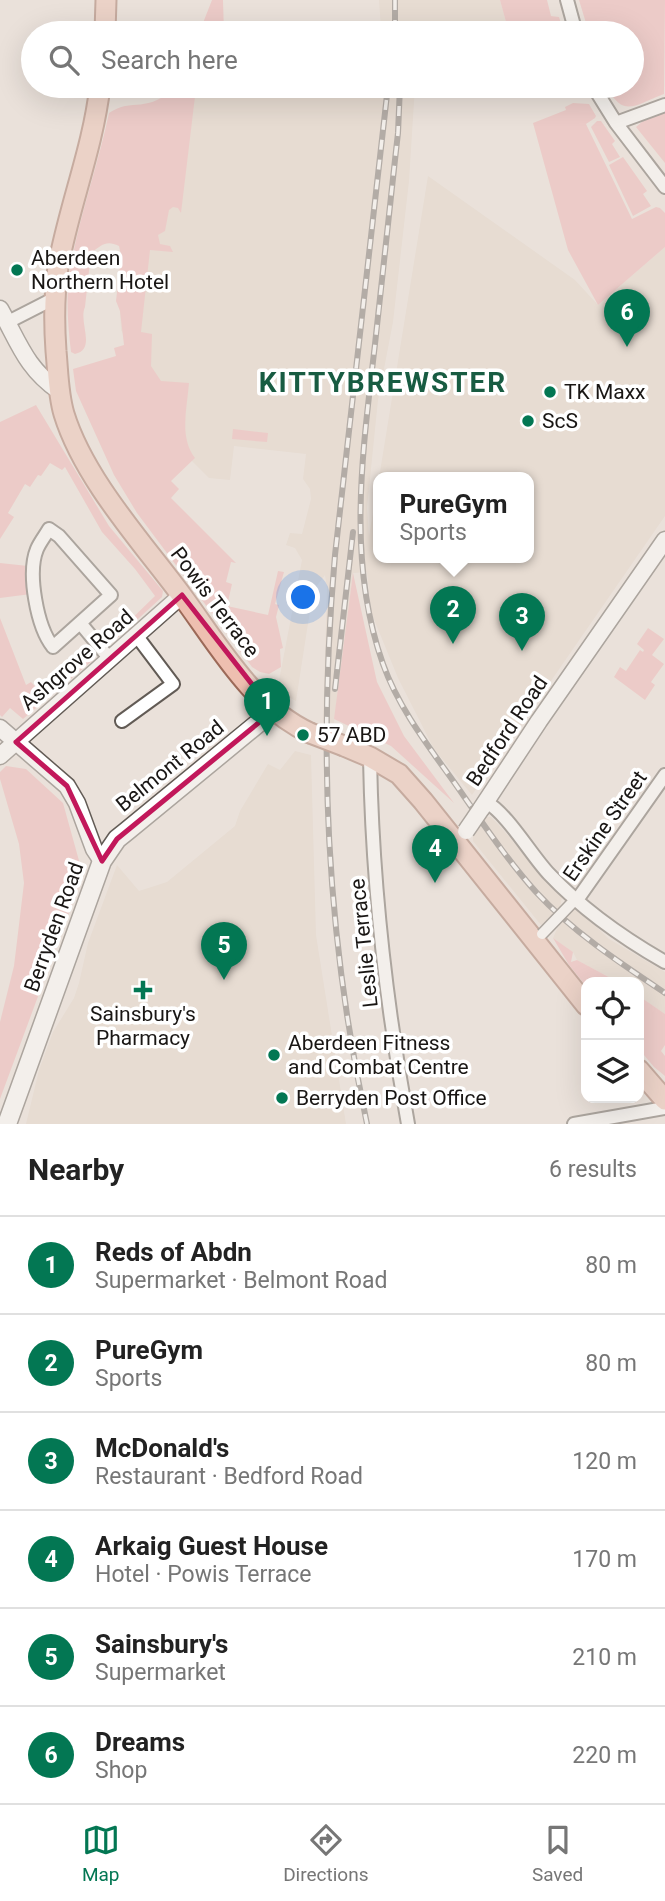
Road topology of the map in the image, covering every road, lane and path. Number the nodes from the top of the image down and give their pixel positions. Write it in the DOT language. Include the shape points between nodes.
graph roads {
  1 [pos="106,0"];
  2 [pos="567,0"];
  3 [pos="105,21"];
  4 [pos="573,21"];
  5 [pos="98,98"];
  6 [pos="600,98"];
  7 [pos="665,105"];
  8 [pos="616,123"];
  9 [pos="665,187"];
  10 [pos="55,298"];
  11 [pos="4,316"];
  12 [pos="59,391"];
  13 [pos="665,541"];
  14 [pos="182,595"];
  15 [pos="81,624"];
  16 [pos="136,635"];
  17 [pos="109,658"];
  18 [pos="273,710"];
  19 [pos="122,721"];
  20 [pos="0,728"];
  21 [pos="16,742"];
  22 [pos="0,756"];
  23 [pos="370,757"];
  24 [pos="665,775"];
  25 [pos="483,805"];
  26 [pos="461,836"];
  27 [pos="103,861"];
  28 [pos="574,902"];
  29 [pos="542,934"];
  30 [pos="665,962"];
  31 [pos="581,998"];
  32 [pos="644,1076"];
  33 [pos="665,1100"];
  34 [pos="665,1108"];
  35 [pos="11,1120"];
  36 [pos="408,1124"];
  37 [pos="574,1124"];
  1 -- 3 [label="main road"];
  2 -- 4 [label="street"];
  5 -- 10 [label="main road, Powis Terrace"];
  6 -- 8 [label="street"];
  7 -- 8 [label="street"];
  8 -- 9 [label="street"];
  10 -- 11 [label="street"];
  10 -- 12 [label="main road, Powis Terrace"];
  11 -- 12 [label="street" via="30,365"];
  12 -- 14 [label="main road, Powis Terrace" via="68,425 98,481"];
  13 -- 25 [label="street, Bedford Road"];
  14 -- 16 [label="street, Ashgrove Road"];
  14 -- 18 [label="main road, Powis Terrace"];
  15 -- 15 [label="street" via="53,647 45,636 34,580 36,550 49,529 111,595"];
  15 -- 17 [label="street"];
  16 -- 17 [label="street, Ashgrove Road"];
  16 -- 19 [label="street" via="173,684"];
  17 -- 21 [label="street, Ashgrove Road"];
  18 -- 23 [label="main road, Powis Terrace, bridge" via="310,733"];
  18 -- 27 [label="main road, Belmont Road" via="117,839"];
  20 -- 21 [label="street, Berryden Road"];
  21 -- 22 [label="street, Ashgrove Road"];
  21 -- 27 [label="street, Berryden Road" via="67,786"];
  23 -- 26 [label="main road, Powis Terrace" via="398,774"];
  23 -- 36 [label="street, Leslie Terrace" via="379,913"];
  24 -- 28 [label="street, Erskine Street"];
  25 -- 26 [label="street, Bedford Road, bridge"];
  25 -- 28 [label="street" via="496,808"];
  26 -- 31 [label="main road, Powis Terrace"];
  27 -- 35 [label="main road, Berryden Road"];
  28 -- 29 [label="street, Erskine Street, bridge"];
  28 -- 30 [label="street"];
  32 -- 33 [label="main road"];
  34 -- 37 [label="street"];
}
